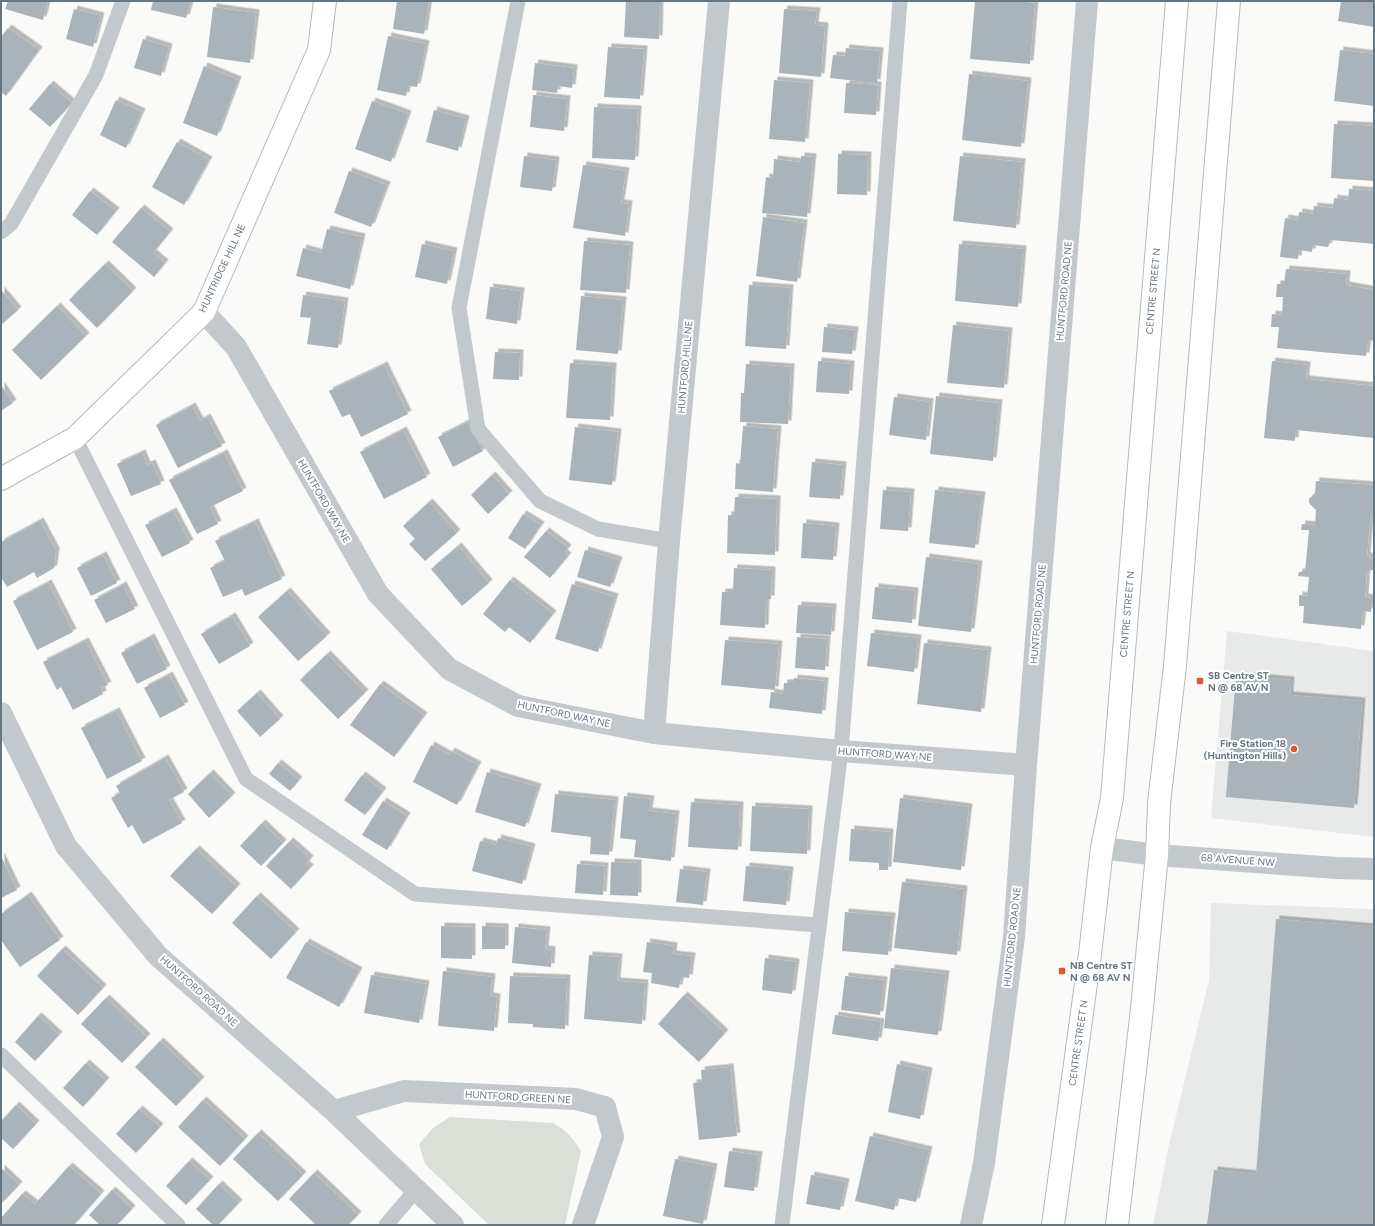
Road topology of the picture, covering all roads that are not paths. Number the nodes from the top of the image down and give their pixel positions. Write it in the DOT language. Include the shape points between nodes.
graph roads {
  1 [pos="123,1"];
  2 [pos="325,1"];
  3 [pos="518,1"];
  4 [pos="719,1"];
  5 [pos="900,1"];
  6 [pos="1087,1"];
  7 [pos="1177,1"];
  8 [pos="1229,1"];
  9 [pos="1,232"];
  10 [pos="204,312"];
  11 [pos="75,438"];
  12 [pos="1,479"];
  13 [pos="669,542"];
  14 [pos="1,713"];
  15 [pos="654,732"];
  16 [pos="841,751"];
  17 [pos="1026,765"];
  18 [pos="1102,848"];
  19 [pos="1157,855"];
  20 [pos="1374,869"];
  21 [pos="818,925"];
  22 [pos="1,1055"];
  23 [pos="334,1111"];
  24 [pos="416,1190"];
  25 [pos="178,1225"];
  26 [pos="386,1225"];
  27 [pos="452,1225"];
  28 [pos="583,1225"];
  29 [pos="782,1225"];
  30 [pos="971,1225"];
  31 [pos="1053,1225"];
  32 [pos="1117,1225"];
  1 -- 9 [label="lane" via="96,75 11,224"];
  2 -- 10 [label="main road, HUNTRIDGE HILL NE" via="319,50"];
  3 -- 13 [label="lane" via="459,308 478,429 540,501 598,529"];
  4 -- 13 [label="street, HUNTFORD HILL NE"];
  5 -- 16 [label="lane"];
  6 -- 17 [label="street, HUNTFORD ROAD NE"];
  7 -- 18 [label="main road, CENTRE STREET N" via="1112,791"];
  8 -- 19 [label="main road" via="1175,666 1159,803"];
  10 -- 11 [label="main road, HUNTRIDGE HILL NE"];
  10 -- 15 [label="street, HUNTFORD WAY NE" via="236,347 378,594 449,669 518,706"];
  11 -- 12 [label="main road, HUNTRIDGE HILL NE"];
  11 -- 21 [label="lane" via="246,779 415,894"];
  13 -- 15 [label="street, HUNTFORD HILL NE"];
  14 -- 23 [label="street, HUNTFORD ROAD NE" via="66,846 158,956"];
  15 -- 16 [label="street, HUNTFORD WAY NE"];
  16 -- 17 [label="street, HUNTFORD WAY NE"];
  16 -- 21 [label="lane"];
  17 -- 30 [label="street, HUNTFORD ROAD NE" via="1013,944 984,1163"];
  18 -- 19 [label="street, 68 AVENUE NW"];
  18 -- 31 [label="main road, CENTRE STREET N"];
  19 -- 20 [label="street, 68 AVENUE NW"];
  19 -- 32 [label="main road"];
  21 -- 29 [label="lane"];
  22 -- 25 [label="lane"];
  23 -- 24 [label="street, HUNTFORD ROAD NE"];
  23 -- 28 [label="street, HUNTFORD GREEN NE" via="404,1091 576,1099 605,1107 613,1137"];
  24 -- 26 [label="lane"];
  24 -- 27 [label="street, HUNTFORD ROAD NE"];
}
